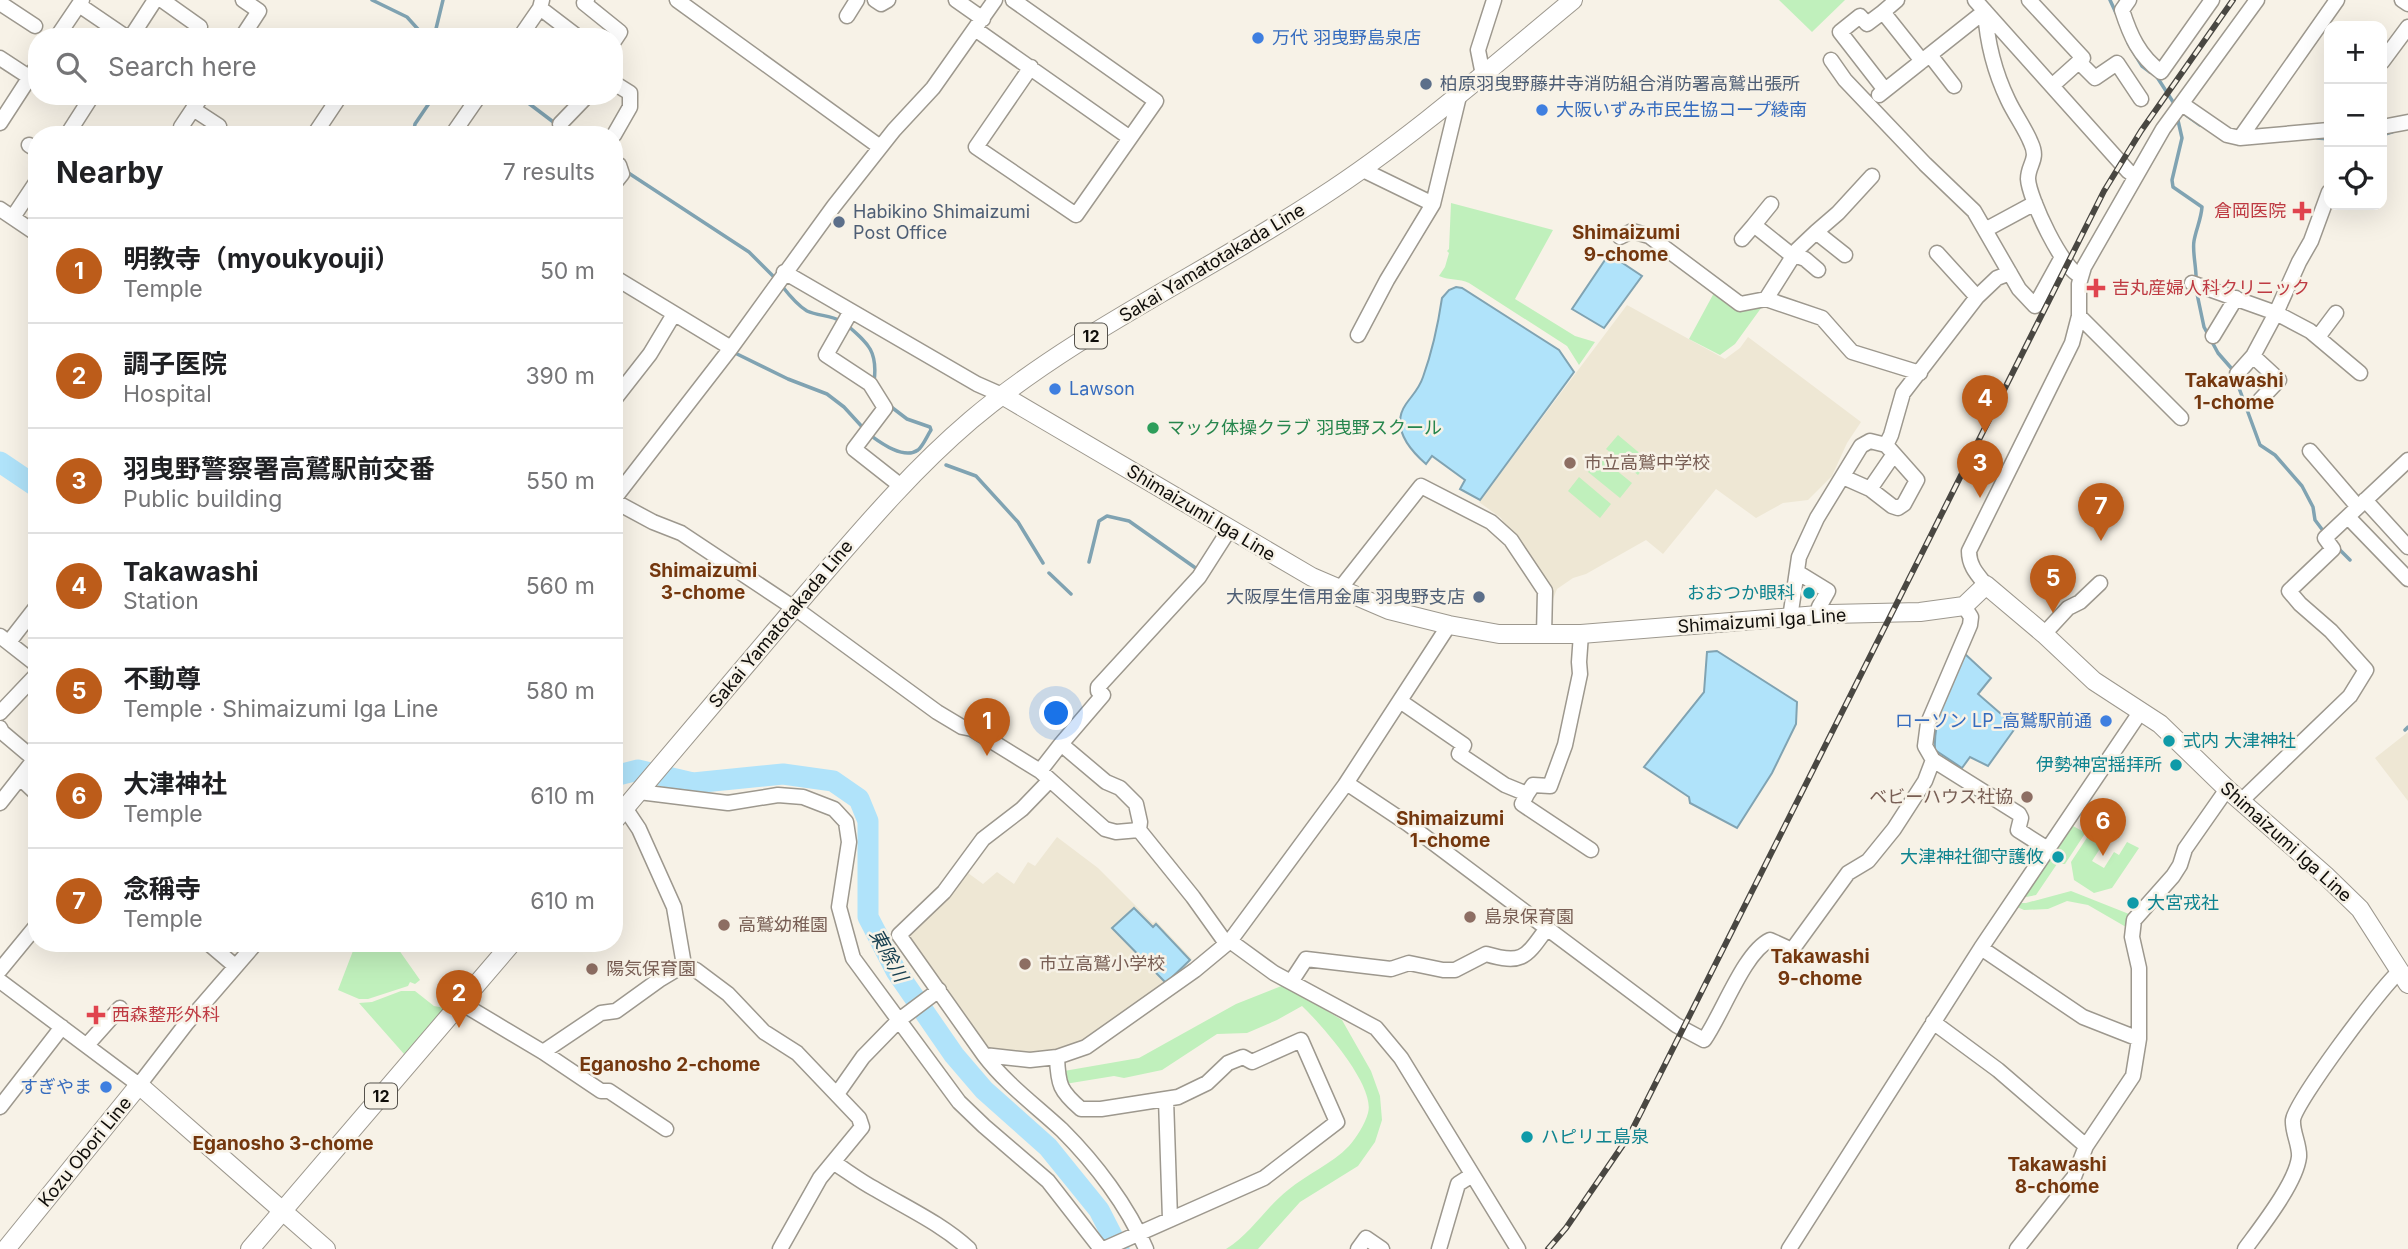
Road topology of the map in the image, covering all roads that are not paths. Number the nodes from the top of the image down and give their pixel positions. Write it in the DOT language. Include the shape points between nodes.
graph roads {
  1 [pos="155,0"];
  2 [pos="162,0"];
  3 [pos="243,0"];
  4 [pos="587,0"];
  5 [pos="677,0"];
  6 [pos="857,0"];
  7 [pos="875,0"];
  8 [pos="888,0"];
  9 [pos="956,0"];
  10 [pos="995,0"];
  11 [pos="1013,0"];
  12 [pos="1494,0"];
  13 [pos="1573,0"];
  14 [pos="1897,0"];
  15 [pos="2029,0"];
  16 [pos="2129,0"];
  17 [pos="2212,0"];
  18 [pos="2256,0"];
  19 [pos="2337,0"];
  20 [pos="2402,0"];
  21 [pos="81,2"];
  22 [pos="0,4"];
  23 [pos="541,4"];
  24 [pos="2408,4"];
  25 [pos="263,6"];
  26 [pos="1980,6"];
  27 [pos="1883,12"];
  28 [pos="847,16"];
  29 [pos="979,24"];
  30 [pos="36,26"];
  31 [pos="200,27"];
  32 [pos="2408,27"];
  33 [pos="63,28"];
  34 [pos="119,28"];
  35 [pos="136,28"];
  36 [pos="248,28"];
  37 [pos="526,28"];
  38 [pos="568,28"];
  39 [pos="616,28"];
  40 [pos="2387,55"];
  41 [pos="0,58"];
  42 [pos="1926,58"];
  43 [pos="1831,60"];
  44 [pos="2079,62"];
  45 [pos="1031,67"];
  46 [pos="28,70"];
  47 [pos="1483,75"];
  48 [pos="28,80"];
  49 [pos="2053,85"];
  50 [pos="1954,86"];
  51 [pos="623,89"];
  52 [pos="1885,90"];
  53 [pos="1460,92"];
  54 [pos="2141,99"];
  55 [pos="1868,103"];
  56 [pos="2182,104"];
  57 [pos="86,105"];
  58 [pos="195,105"];
  59 [pos="200,105"];
  60 [pos="334,105"];
  61 [pos="473,105"];
  62 [pos="578,105"];
  63 [pos="2408,122"];
  64 [pos="0,123"];
  65 [pos="560,124"];
  66 [pos="73,126"];
  67 [pos="182,126"];
  68 [pos="219,126"];
  69 [pos="320,126"];
  70 [pos="458,126"];
  71 [pos="619,126"];
  72 [pos="2387,126"];
  73 [pos="2324,130"];
  74 [pos="1130,138"];
  75 [pos="2240,138"];
  76 [pos="880,147"];
  77 [pos="1362,169"];
  78 [pos="1872,176"];
  79 [pos="2135,176"];
  80 [pos="28,194"];
  81 [pos="2035,203"];
  82 [pos="1433,204"];
  83 [pos="1772,204"];
  84 [pos="2324,206"];
  85 [pos="0,209"];
  86 [pos="13,217"];
  87 [pos="1754,225"];
  88 [pos="28,228"];
  89 [pos="1985,230"];
  90 [pos="1816,232"];
  91 [pos="1620,237"];
  92 [pos="1742,239"];
  93 [pos="1937,253"];
  94 [pos="1844,255"];
  95 [pos="1793,256"];
  96 [pos="2062,257"];
  97 [pos="1818,270"];
  98 [pos="784,272"];
  99 [pos="2010,273"];
  100 [pos="2081,276"];
  101 [pos="623,283"];
  102 [pos="2192,283"];
  103 [pos="1978,297"];
  104 [pos="2236,298"];
  105 [pos="1766,299"];
  106 [pos="851,311"];
  107 [pos="2276,313"];
  108 [pos="2336,313"];
  109 [pos="674,314"];
  110 [pos="2079,316"];
  111 [pos="1358,335"];
  112 [pos="2213,336"];
  113 [pos="2318,337"];
  114 [pos="731,348"];
  115 [pos="2253,356"];
  116 [pos="1920,373"];
  117 [pos="2360,373"];
  118 [pos="2238,374"];
  119 [pos="623,388"];
  120 [pos="1002,395"];
  121 [pos="2260,400"];
  122 [pos="2181,418"];
  123 [pos="1889,450"];
  124 [pos="2310,451"];
  125 [pos="2408,460"];
  126 [pos="1843,477"];
  127 [pos="901,486"];
  128 [pos="623,488"];
  129 [pos="1870,489"];
  130 [pos="623,505"];
  131 [pos="2357,508"];
  132 [pos="1229,530"];
  133 [pos="2408,547"];
  134 [pos="1797,572"];
  135 [pos="2406,572"];
  136 [pos="2100,583"];
  137 [pos="1986,585"];
  138 [pos="1339,590"];
  139 [pos="1964,606"];
  140 [pos="794,608"];
  141 [pos="28,615"];
  142 [pos="1819,615"];
  143 [pos="1790,618"];
  144 [pos="1449,625"];
  145 [pos="1581,634"];
  146 [pos="2044,634"];
  147 [pos="1544,635"];
  148 [pos="4,639"];
  149 [pos="28,658"];
  150 [pos="28,683"];
  151 [pos="1401,701"];
  152 [pos="2141,711"];
  153 [pos="0,713"];
  154 [pos="0,728"];
  155 [pos="1061,744"];
  156 [pos="28,752"];
  157 [pos="1933,760"];
  158 [pos="28,767"];
  159 [pos="1045,776"];
  160 [pos="20,778"];
  161 [pos="1345,785"];
  162 [pos="28,786"];
  163 [pos="641,789"];
  164 [pos="1527,794"];
  165 [pos="2234,795"];
  166 [pos="0,802"];
  167 [pos="623,811"];
  168 [pos="623,817"];
  169 [pos="1139,830"];
  170 [pos="2046,848"];
  171 [pos="1591,850"];
  172 [pos="1547,928"];
  173 [pos="28,936"];
  174 [pos="1230,941"];
  175 [pos="1981,948"];
  176 [pos="219,952"];
  177 [pos="248,952"];
  178 [pos="504,952"];
  179 [pos="684,965"];
  180 [pos="235,966"];
  181 [pos="0,970"];
  182 [pos="2405,977"];
  183 [pos="0,981"];
  184 [pos="1291,982"];
  185 [pos="937,992"];
  186 [pos="461,1003"];
  187 [pos="120,1008"];
  188 [pos="899,1020"];
  189 [pos="1933,1022"];
  190 [pos="62,1027"];
  191 [pos="2138,1039"];
  192 [pos="87,1045"];
  193 [pos="543,1052"];
  194 [pos="984,1055"];
  195 [pos="1056,1057"];
  196 [pos="139,1085"];
  197 [pos="837,1094"];
  198 [pos="1166,1099"];
  199 [pos="0,1107"];
  200 [pos="666,1129"];
  201 [pos="2086,1146"];
  202 [pos="832,1162"];
  203 [pos="1472,1175"];
  204 [pos="281,1211"];
  205 [pos="1170,1219"];
  206 [pos="1136,1231"];
  207 [pos="5,1244"];
  208 [pos="250,1249"];
  209 [pos="326,1249"];
  210 [pos="780,1249"];
  211 [pos="970,1249"];
  212 [pos="1102,1249"];
  213 [pos="1146,1249"];
  214 [pos="1358,1249"];
  215 [pos="1382,1249"];
  216 [pos="1439,1249"];
  217 [pos="1518,1249"];
  218 [pos="1789,1249"];
  219 [pos="2017,1249"];
  220 [pos="2245,1249"];
  1 -- 35 [label="street"];
  2 -- 31 [label="street"];
  3 -- 25 [label="street"];
  4 -- 39 [label="street" via="584,3"];
  5 -- 76 [label="street"];
  6 -- 28 [label="street"];
  7 -- 8 [label="street" via="881,4"];
  9 -- 29 [label="street"];
  10 -- 29 [label="street"];
  11 -- 74 [label="street" via="1156,101"];
  12 -- 47 [label="street" via="1478,50"];
  13 -- 47 [label="main road, Sakai Yamatotakada Line / 12"];
  14 -- 27 [label="street"];
  15 -- 44 [label="street" via="2083,58"];
  16 -- 17 [label="street" via="2122,9 2129,31 2147,62 2161,72"];
  18 -- 56 [label="street"];
  19 -- 75 [label="street"];
  20 -- 24 [label="street"];
  21 -- 33 [label="street"];
  21 -- 34 [label="street"];
  22 -- 30 [label="street"];
  23 -- 37 [label="street"];
  23 -- 38 [label="street"];
  25 -- 36 [label="street"];
  26 -- 42 [label="street"];
  26 -- 49 [label="street"];
  26 -- 81 [label="street" via="2007,99 2032,143 2035,156 2028,178"];
  27 -- 42 [label="street"];
  27 -- 52 [label="street" via="1867,24 1860,16 1840,32"];
  29 -- 45 [label="street"];
  29 -- 76 [label="street" via="933,88"];
  32 -- 40 [label="street"];
  41 -- 46 [label="street"];
  42 -- 50 [label="street"];
  42 -- 52 [label="street"];
  43 -- 55 [label="street"];
  44 -- 49 [label="street"];
  44 -- 54 [label="street" via="2095,78 2117,64"];
  45 -- 74 [label="street"];
  45 -- 74 [label="street" via="976,147 1076,215"];
  47 -- 53 [label="main road, Sakai Yamatotakada Line / 12"];
  48 -- 64 [label="street"];
  49 -- 79 [label="street"];
  51 -- 71 [label="street" via="630,93 630,107"];
  52 -- 55 [label="street"];
  53 -- 77 [label="main road, Sakai Yamatotakada Line / 12"];
  53 -- 82 [label="street"];
  55 -- 89 [label="street" via="1974,211"];
  56 -- 75 [label="street" via="2227,135"];
  56 -- 79 [label="street"];
  57 -- 66 [label="street"];
  58 -- 67 [label="street"];
  59 -- 68 [label="street"];
  60 -- 69 [label="street"];
  61 -- 70 [label="street"];
  62 -- 65 [label="street"];
  63 -- 72 [label="street"];
  73 -- 75 [label="street"];
  76 -- 98 [label="street"];
  77 -- 82 [label="street"];
  77 -- 120 [label="main road, Sakai Yamatotakada Line / 12"];
  78 -- 90 [label="street"];
  79 -- 100 [label="street"];
  80 -- 86 [label="street"];
  81 -- 89 [label="street"];
  81 -- 96 [label="street"];
  82 -- 111 [label="street"];
  83 -- 87 [label="street"];
  84 -- 107 [label="street"];
  85 -- 86 [label="street"];
  86 -- 88 [label="street"];
  87 -- 92 [label="street"];
  87 -- 95 [label="street"];
  89 -- 99 [label="street"];
  90 -- 94 [label="street"];
  90 -- 95 [label="street"];
  91 -- 105 [label="street" via="1632,231 1649,236 1740,304"];
  93 -- 103 [label="street"];
  95 -- 97 [label="street"];
  95 -- 105 [label="street"];
  96 -- 99 [label="street" via="2035,306"];
  96 -- 100 [label="street" via="2074,274"];
  98 -- 106 [label="street"];
  98 -- 114 [label="street"];
  99 -- 103 [label="street" via="1997,278"];
  100 -- 110 [label="street"];
  101 -- 109 [label="street"];
  102 -- 104 [label="street"];
  103 -- 116 [label="street"];
  104 -- 107 [label="street"];
  104 -- 112 [label="street"];
  105 -- 116 [label="street" via="1822,318 1852,352"];
  106 -- 120 [label="street"];
  106 -- 127 [label="street" via="826,355 870,384 885,408 854,449"];
  107 -- 113 [label="street"];
  107 -- 115 [label="street"];
  108 -- 113 [label="street"];
  109 -- 114 [label="street"];
  109 -- 119 [label="street"];
  110 -- 122 [label="street"];
  110 -- 137 [label="street" via="2072,342 1972,541 1969,559"];
  113 -- 117 [label="street"];
  114 -- 128 [label="street"];
  115 -- 118 [label="street"];
  115 -- 121 [label="street" via="2279,380"];
  116 -- 123 [label="street" via="1903,393"];
  120 -- 127 [label="main road, Sakai Yamatotakada Line / 12"];
  120 -- 132 [label="main road, Shimaizumi Iga Line"];
  123 -- 126 [label="street" via="1870,441 1861,446"];
  123 -- 129 [label="street"];
  123 -- 129 [label="street" via="1917,480 1905,504 1898,508"];
  124 -- 131 [label="street"];
  125 -- 131 [label="street"];
  126 -- 129 [label="street"];
  126 -- 134 [label="street" via="1817,518"];
  127 -- 140 [label="main road, Sakai Yamatotakada Line / 12"];
  130 -- 140 [label="street" via="681,533"];
  131 -- 133 [label="street"];
  131 -- 135 [label="street"];
  131 -- 165 [label="street" via="2325,538 2333,549 2289,591 2366,670 2350,696"];
  132 -- 138 [label="main road, Shimaizumi Iga Line"];
  132 -- 155 [label="street" via="1199,577 1098,687 1102,695"];
  134 -- 142 [label="street" via="1828,592"];
  134 -- 143 [label="street"];
  136 -- 146 [label="street" via="2067,608"];
  137 -- 139 [label="main road"];
  137 -- 146 [label="main road, Shimaizumi Iga Line"];
  138 -- 144 [label="main road, Shimaizumi Iga Line" via="1389,610"];
  138 -- 147 [label="street" via="1422,486 1491,522 1511,540 1545,591"];
  139 -- 142 [label="main road, Shimaizumi Iga Line"];
  139 -- 157 [label="street" via="1970,625 1928,723 1925,746"];
  140 -- 159 [label="street" via="937,712"];
  140 -- 163 [label="main road, Sakai Yamatotakada Line / 12"];
  141 -- 148 [label="street"];
  142 -- 143 [label="main road, Shimaizumi Iga Line"];
  143 -- 145 [label="main road, Shimaizumi Iga Line"];
  144 -- 147 [label="main road, Shimaizumi Iga Line" via="1499,634"];
  144 -- 151 [label="street"];
  145 -- 147 [label="main road, Shimaizumi Iga Line"];
  145 -- 164 [label="street" via="1580,674 1564,745 1550,786 1533,785"];
  146 -- 152 [label="main road, Shimaizumi Iga Line" via="2094,681"];
  148 -- 149 [label="street"];
  150 -- 153 [label="street"];
  151 -- 161 [label="street"];
  151 -- 164 [label="street" via="1464,745 1459,754"];
  152 -- 165 [label="main road, Shimaizumi Iga Line"];
  152 -- 170 [label="street"];
  154 -- 156 [label="street"];
  155 -- 159 [label="street"];
  155 -- 169 [label="street" via="1136,804"];
  157 -- 170 [label="street" via="2019,814 2018,830"];
  157 -- 172 [label="street" via="1894,829 1868,861 1848,873 1793,950 1770,940 1758,950 1704,1040 1676,1025"];
  158 -- 160 [label="street"];
  159 -- 169 [label="street" via="1105,829"];
  159 -- 185 [label="street" via="1022,810 983,839 944,892 899,935"];
  160 -- 162 [label="street"];
  160 -- 166 [label="street"];
  161 -- 172 [label="street" via="1408,824"];
  161 -- 174 [label="street"];
  163 -- 167 [label="main road, Sakai Yamatotakada Line / 12"];
  163 -- 188 [label="street" via="728,803 778,795 803,797 834,809 846,822 849,842 839,907 853,958"];
  164 -- 171 [label="street" via="1522,804"];
  165 -- 182 [label="main road, Shimaizumi Iga Line" via="2360,909"];
  165 -- 191 [label="street" via="2185,849 2173,876 2134,920"];
  168 -- 179 [label="street" via="639,829 674,907"];
  169 -- 174 [label="street" via="1223,939"];
  170 -- 175 [label="street"];
  172 -- 184 [label="street" via="1520,959 1486,954 1455,970 1409,963 1391,969 1306,960"];
  173 -- 181 [label="street"];
  174 -- 184 [label="street"];
  174 -- 195 [label="street" via="1086,1047"];
  175 -- 189 [label="street"];
  175 -- 191 [label="street" via="2083,1017"];
  176 -- 180 [label="street"];
  177 -- 180 [label="street"];
  178 -- 186 [label="main road, 12"];
  179 -- 193 [label="street"];
  179 -- 197 [label="street" via="728,994 764,1032 797,1053"];
  180 -- 196 [label="street"];
  182 -- 220 [label="street" via="2382,989 2301,1103 2293,1119 2299,1155 2293,1177"];
  183 -- 190 [label="street"];
  184 -- 203 [label="street" via="1376,1028 1416,1081"];
  185 -- 188 [label="street"];
  185 -- 194 [label="street"];
  186 -- 193 [label="street"];
  186 -- 204 [label="main road, 12"];
  187 -- 192 [label="street"];
  188 -- 197 [label="street" via="863,1057"];
  188 -- 212 [label="street" via="959,1102 1048,1181"];
  189 -- 201 [label="street" via="1998,1070"];
  189 -- 218 [label="street"];
  190 -- 192 [label="street"];
  190 -- 199 [label="street"];
  191 -- 201 [label="street" via="2133,1076"];
  192 -- 196 [label="street"];
  193 -- 200 [label="street"];
  194 -- 195 [label="street" via="1030,1060"];
  194 -- 206 [label="street" via="1000,1077 1078,1147"];
  195 -- 198 [label="street" via="1062,1091 1081,1109"];
  196 -- 204 [label="main road, Kozu Obori Line"];
  196 -- 207 [label="main road, Kozu Obori Line"];
  197 -- 202 [label="street" via="862,1127"];
  198 -- 205 [label="street"];
  198 -- 205 [label="street" via="1207,1083 1228,1063 1242,1057 1252,1062 1301,1040 1337,1122 1264,1178"];
  201 -- 219 [label="street" via="2074,1177"];
  202 -- 210 [label="street"];
  202 -- 211 [label="street"];
  203 -- 216 [label="street" via="1458,1184"];
  203 -- 217 [label="street"];
  204 -- 208 [label="main road, 12"];
  204 -- 209 [label="main road, Kozu Obori Line"];
  205 -- 206 [label="street"];
  206 -- 212 [label="street"];
  206 -- 213 [label="street"];
  214 -- 215 [label="street" via="1366,1238"];
}
